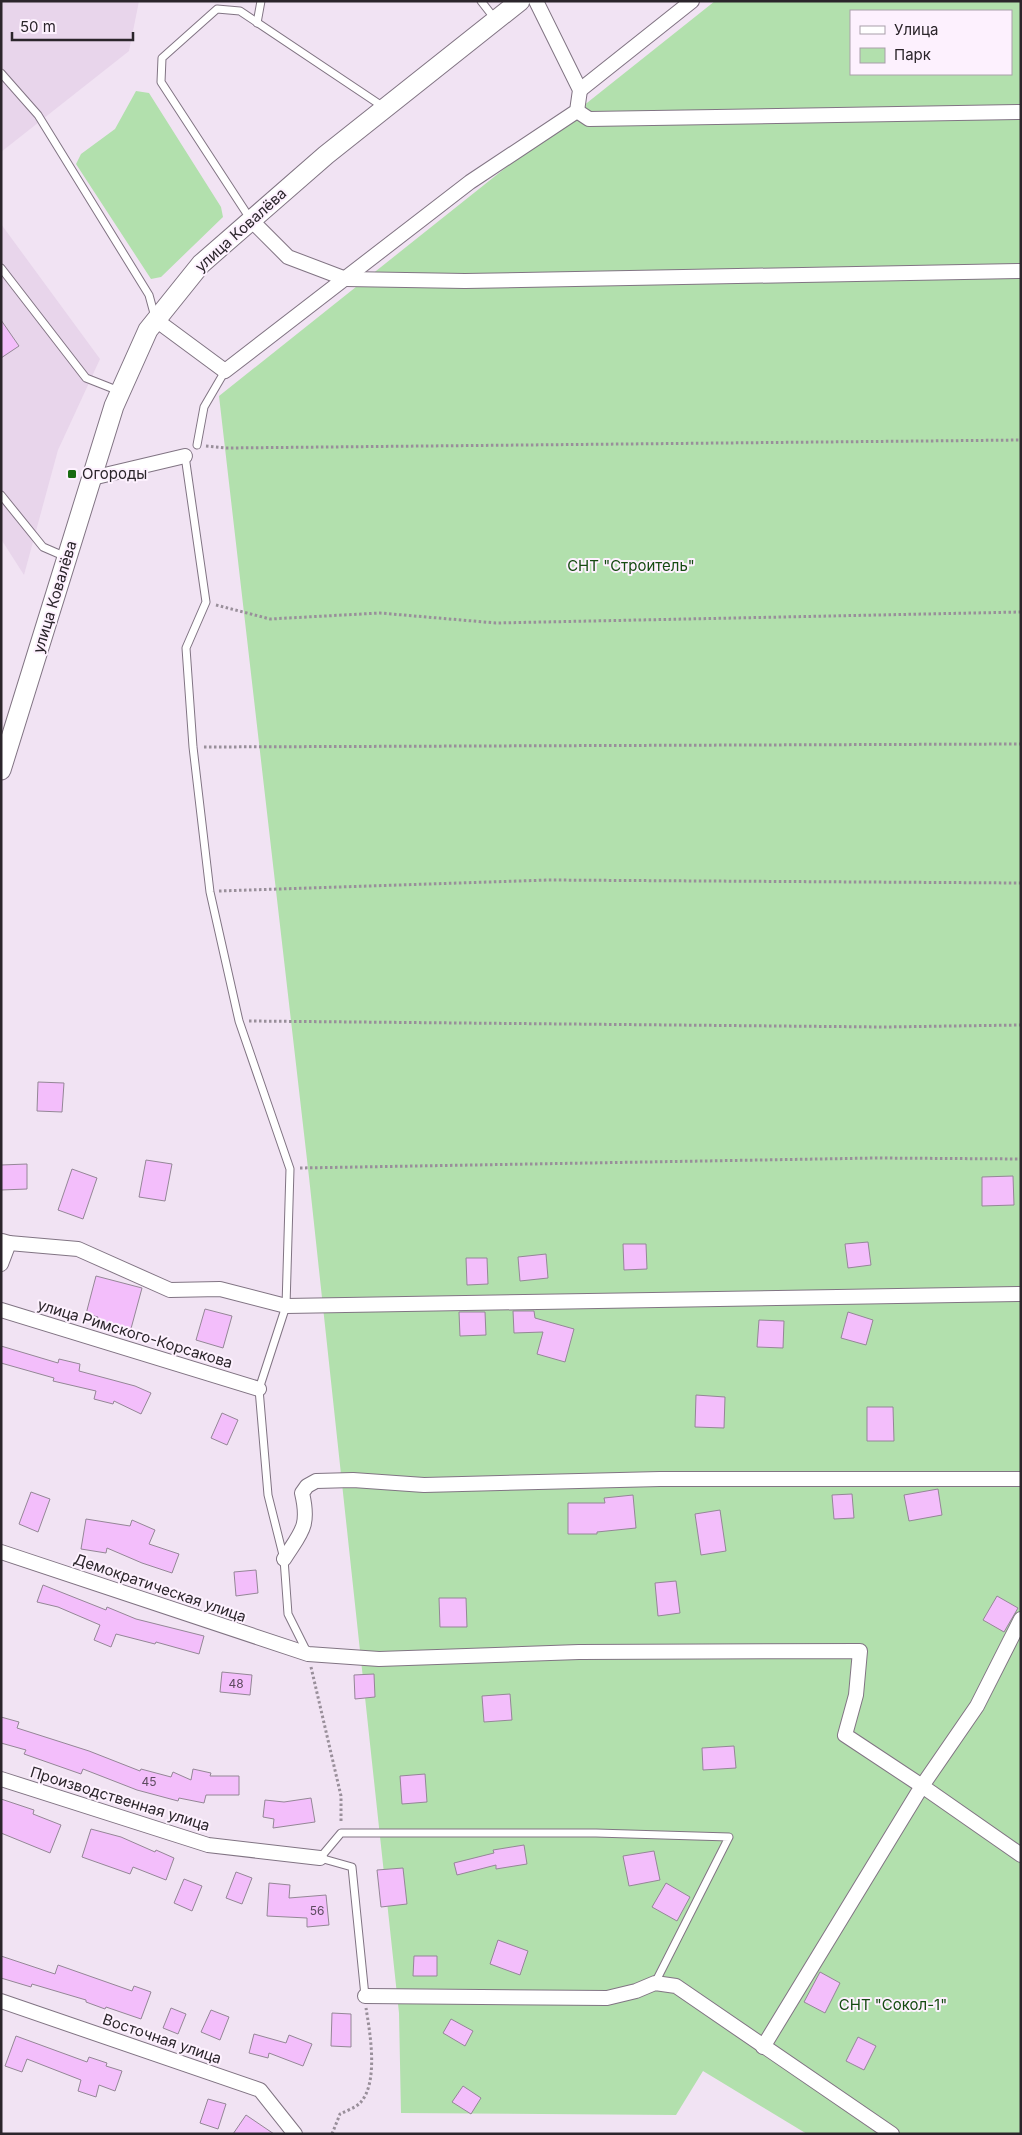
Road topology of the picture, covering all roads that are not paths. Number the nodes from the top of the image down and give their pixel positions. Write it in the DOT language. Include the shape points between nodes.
graph roads {
  1 [pos="261,1"];
  2 [pos="481,1"];
  3 [pos="520,1"];
  4 [pos="536,1"];
  5 [pos="692,1"];
  6 [pos="496,20"];
  7 [pos="257,23"];
  8 [pos="1,73"];
  9 [pos="580,90"];
  10 [pos="386,108"];
  11 [pos="577,111"];
  12 [pos="1021,112"];
  13 [pos="251,220"];
  14 [pos="1,268"];
  15 [pos="1021,271"];
  16 [pos="346,280"];
  17 [pos="156,320"];
  18 [pos="225,371"];
  19 [pos="121,391"];
  20 [pos="197,445"];
  21 [pos="185,456"];
  22 [pos="92,478"];
  23 [pos="1,495"];
  24 [pos="67,558"];
  25 [pos="1,770"];
  26 [pos="5,1242"];
  27 [pos="1,1264"];
  28 [pos="1021,1294"];
  29 [pos="286,1306"];
  30 [pos="1,1310"];
  31 [pos="259,1389"];
  32 [pos="1021,1479"];
  33 [pos="1,1552"];
  34 [pos="284,1559"];
  35 [pos="1021,1620"];
  36 [pos="308,1654"];
  37 [pos="1,1779"];
  38 [pos="922,1786"];
  39 [pos="1021,1855"];
  40 [pos="320,1858"];
  41 [pos="655,1983"];
  42 [pos="365,1996"];
  43 [pos="1,2002"];
  44 [pos="763,2048"];
  45 [pos="295,2134"];
  46 [pos="892,2134"];
  1 -- 7 [label="lane"];
  2 -- 6 [label="lane"];
  3 -- 6 [label="street, улица Ковалёва"];
  4 -- 9 [label="street"];
  5 -- 9 [label="street"];
  6 -- 10 [label="street, улица Ковалёва"];
  7 -- 10 [label="lane"];
  7 -- 13 [label="lane" via="240,11 217,9 162,58 161,82"];
  8 -- 17 [label="lane" via="43,124 149,295"];
  9 -- 11 [label="street"];
  10 -- 13 [label="street, улица Ковалёва"];
  11 -- 12 [label="street" via="589,119"];
  11 -- 16 [label="street" via="470,182"];
  13 -- 16 [label="street" via="288,257"];
  13 -- 17 [label="street, улица Ковалёва" via="201,264"];
  14 -- 19 [label="lane" via="86,378"];
  15 -- 16 [label="street" via="465,281"];
  16 -- 18 [label="street"];
  17 -- 18 [label="street"];
  17 -- 19 [label="street, улица Ковалёва" via="148,330"];
  18 -- 20 [label="lane" via="204,407"];
  19 -- 22 [label="street, улица Ковалёва"];
  21 -- 22 [label="street"];
  21 -- 29 [label="lane" via="206,602 186,648 193,747 210,892 239,1021 290,1169"];
  22 -- 24 [label="street, улица Ковалёва"];
  23 -- 24 [label="lane" via="43,547"];
  24 -- 25 [label="street, улица Ковалёва"];
  26 -- 27 [label="street"];
  26 -- 29 [label="street" via="78,1249 170,1290 220,1289"];
  28 -- 29 [label="street"];
  29 -- 31 [label="lane"];
  30 -- 31 [label="street, улица Римского-Корсакова"];
  31 -- 34 [label="lane" via="268,1495"];
  32 -- 34 [label="street" via="660,1479 424,1485 316,1481 302,1493 305,1527"];
  33 -- 36 [label="street, Демократическая улица"];
  34 -- 36 [label="lane" via="288,1614"];
  35 -- 38 [label="street" via="977,1706"];
  36 -- 38 [label="street, Демократическая улица" via="379,1659 579,1652 860,1651 856,1695 845,1735"];
  37 -- 40 [label="street, Производственная улица" via="208,1845"];
  38 -- 39 [label="street"];
  38 -- 44 [label="street"];
  40 -- 41 [label="lane" via="341,1833 596,1833 729,1837"];
  40 -- 42 [label="lane" via="352,1867"];
  41 -- 42 [label="street" via="607,1998"];
  41 -- 44 [label="street" via="676,1986"];
  43 -- 45 [label="street, Восточная улица" via="260,2090"];
  44 -- 46 [label="street"];
}
